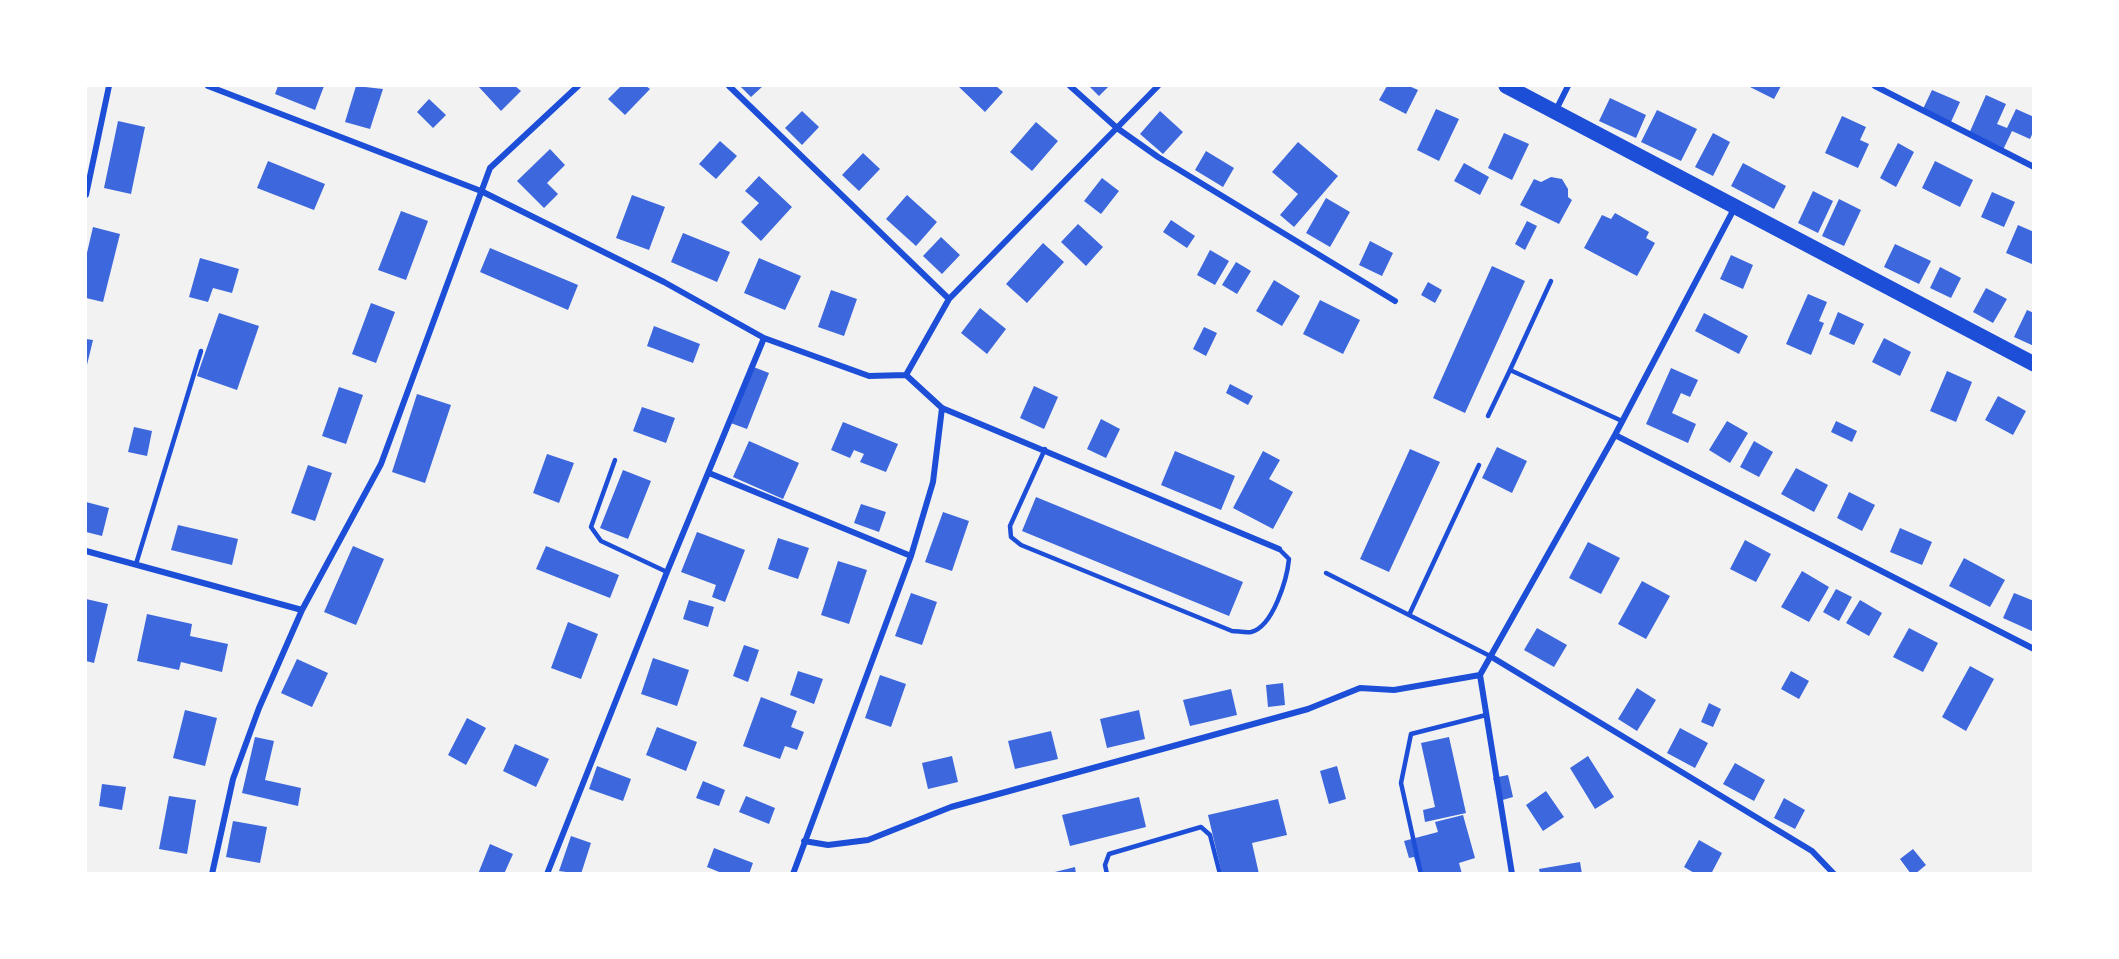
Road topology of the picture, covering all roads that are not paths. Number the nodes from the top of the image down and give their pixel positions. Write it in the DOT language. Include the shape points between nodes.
graph roads {
  1 [pos="109,86"];
  2 [pos="208,86"];
  3 [pos="578,86"];
  4 [pos="729,86"];
  5 [pos="1070,86"];
  6 [pos="1158,86"];
  7 [pos="1506,86"];
  8 [pos="1568,86"];
  9 [pos="1875,86"];
  10 [pos="1555,112"];
  11 [pos="1117,128"];
  12 [pos="2034,167"];
  13 [pos="481,191"];
  14 [pos="86,195"];
  15 [pos="1736,207"];
  16 [pos="1551,281"];
  17 [pos="949,299"];
  18 [pos="1395,301"];
  19 [pos="764,338"];
  20 [pos="201,351"];
  21 [pos="2034,364"];
  22 [pos="1510,370"];
  23 [pos="906,375"];
  24 [pos="942,408"];
  25 [pos="1488,416"];
  26 [pos="1622,421"];
  27 [pos="1615,435"];
  28 [pos="1045,449"];
  29 [pos="615,460"];
  30 [pos="1479,465"];
  31 [pos="709,473"];
  32 [pos="1278,549"];
  33 [pos="86,551"];
  34 [pos="910,556"];
  35 [pos="136,564"];
  36 [pos="667,572"];
  37 [pos="1326,573"];
  38 [pos="302,610"];
  39 [pos="1410,614"];
  40 [pos="2034,649"];
  41 [pos="1490,656"];
  42 [pos="1480,675"];
  43 [pos="1486,715"];
  44 [pos="804,841"];
  45 [pos="212,873"];
  46 [pos="548,873"];
  47 [pos="793,873"];
  48 [pos="1107,873"];
  49 [pos="1220,873"];
  50 [pos="1420,873"];
  51 [pos="1512,873"];
  52 [pos="1834,873"];
  1 -- 14 [label="street"];
  2 -- 13 [label="street"];
  3 -- 13 [label="street" via="490,168"];
  4 -- 17 [label="street"];
  5 -- 11 [label="street"];
  6 -- 11 [label="street"];
  7 -- 10 [label="main road"];
  8 -- 10 [label="street"];
  9 -- 12 [label="street"];
  10 -- 15 [label="main road"];
  11 -- 17 [label="street"];
  11 -- 18 [label="street"];
  13 -- 19 [label="street" via="664,282"];
  13 -- 38 [label="street" via="381,464"];
  15 -- 21 [label="main road"];
  15 -- 26 [label="street"];
  16 -- 22 [label="lane"];
  17 -- 23 [label="street"];
  19 -- 23 [label="street" via="869,376"];
  19 -- 31 [label="street"];
  20 -- 35 [label="lane"];
  22 -- 25 [label="lane"];
  22 -- 26 [label="lane"];
  23 -- 24 [label="street"];
  24 -- 28 [label="street"];
  24 -- 34 [label="street" via="933,482"];
  26 -- 27 [label="street"];
  27 -- 40 [label="street"];
  27 -- 41 [label="street"];
  28 -- 32 [label="street"];
  28 -- 32 [label="lane" via="1010,526 1011,537 1021,545 1232,631 1252,632 1268,620 1287,574 1289,559"];
  29 -- 36 [label="lane" via="591,527 601,541"];
  30 -- 39 [label="lane"];
  31 -- 34 [label="street"];
  31 -- 36 [label="street"];
  33 -- 35 [label="street"];
  34 -- 44 [label="street"];
  35 -- 38 [label="street"];
  36 -- 46 [label="street"];
  37 -- 39 [label="lane"];
  38 -- 45 [label="street" via="233,779"];
  39 -- 41 [label="lane"];
  41 -- 42 [label="street"];
  41 -- 52 [label="street" via="1812,851"];
  42 -- 43 [label="street"];
  42 -- 44 [label="street" via="1394,690 1360,688 1308,709 951,807 868,840 828,844"];
  43 -- 50 [label="lane" via="1412,734 1401,783"];
  43 -- 51 [label="street"];
  44 -- 47 [label="street"];
  48 -- 49 [label="lane" via="1109,854 1201,828 1210,836"];
}
